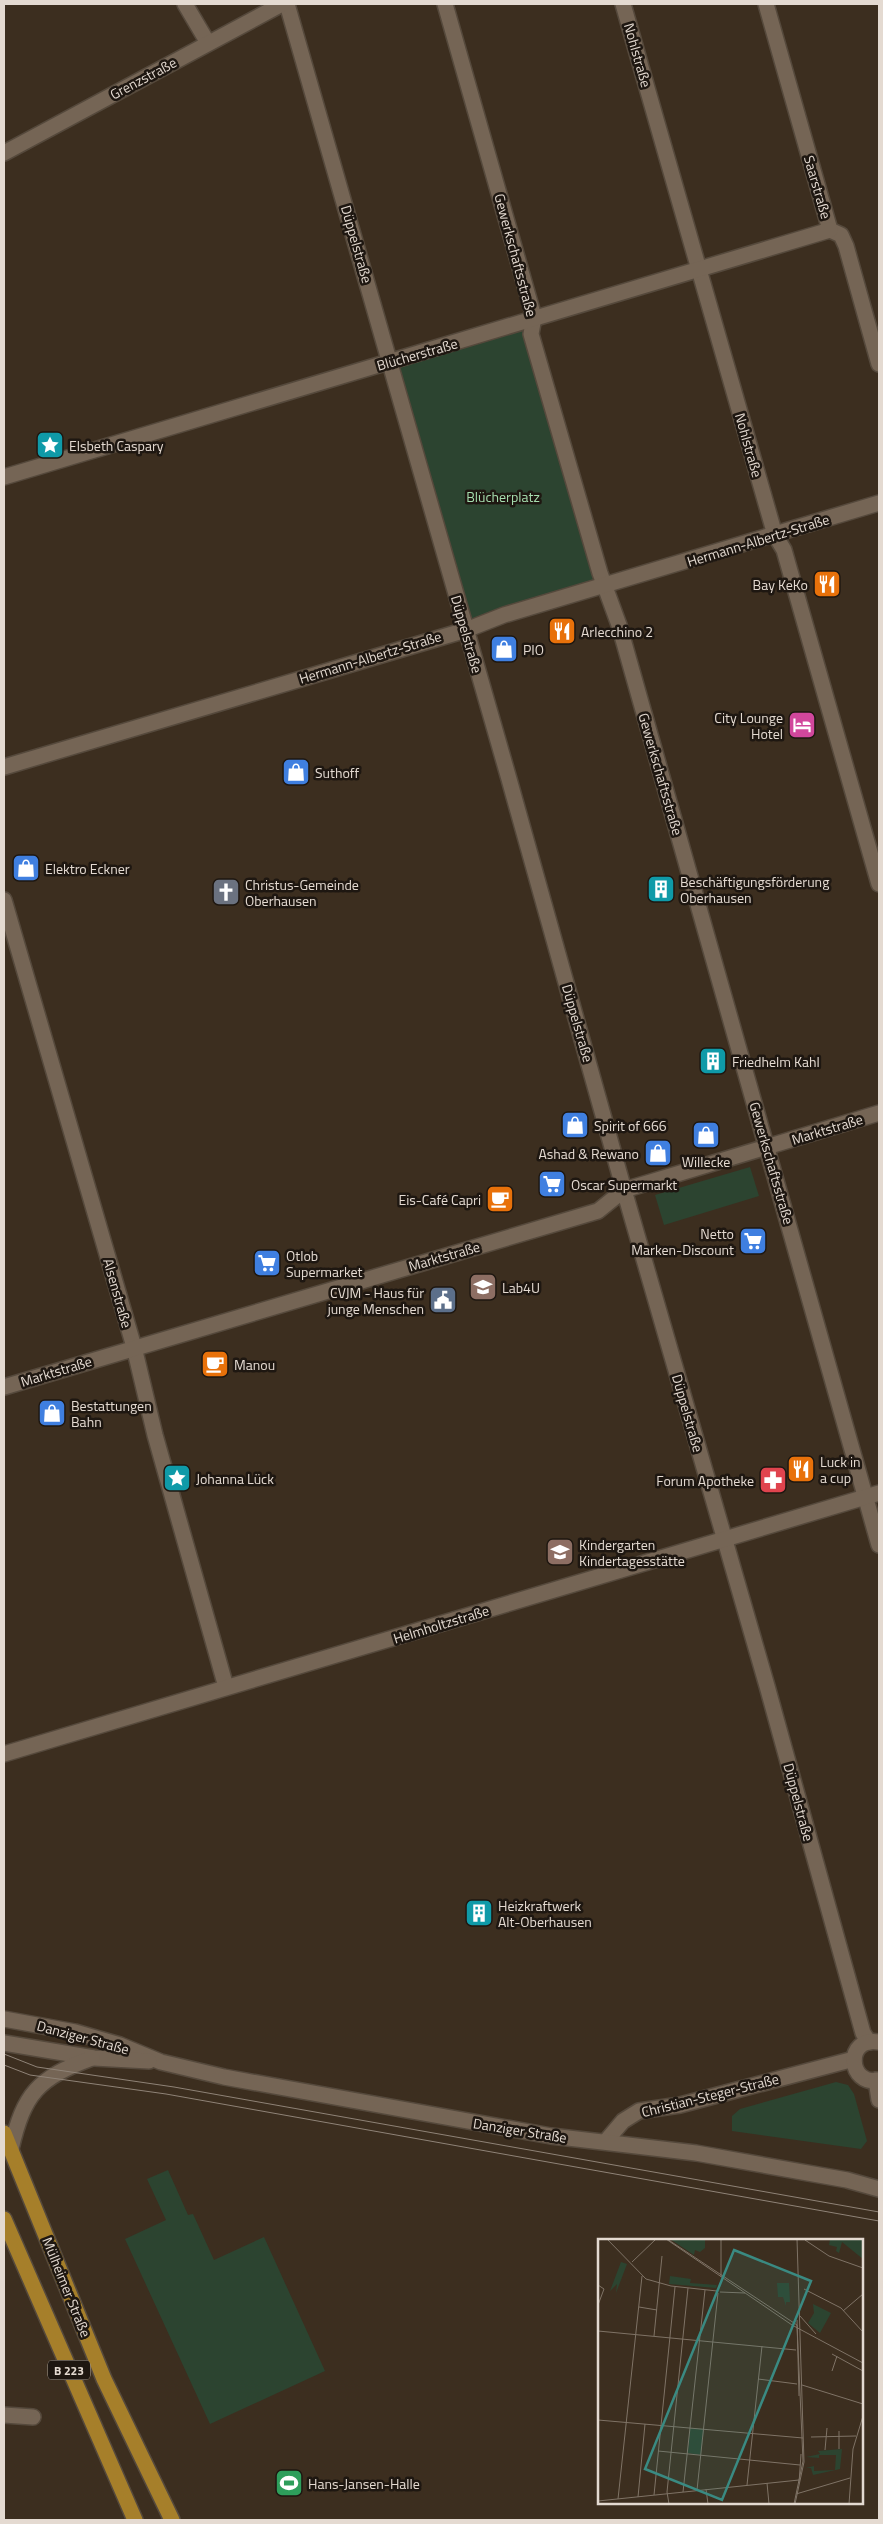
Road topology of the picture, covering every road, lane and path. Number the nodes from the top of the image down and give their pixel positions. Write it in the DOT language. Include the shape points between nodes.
graph roads {
  1 [pos="185,4"];
  2 [pos="282,4"];
  3 [pos="288,4"];
  4 [pos="445,4"];
  5 [pos="623,4"];
  6 [pos="766,4"];
  7 [pos="208,43"];
  8 [pos="4,153"];
  9 [pos="830,230"];
  10 [pos="699,269"];
  11 [pos="534,317"];
  12 [pos="390,362"];
  13 [pos="879,364"];
  14 [pos="4,477"];
  15 [pos="879,503"];
  16 [pos="776,535"];
  17 [pos="604,586"];
  18 [pos="466,630"];
  19 [pos="4,767"];
  20 [pos="879,884"];
  21 [pos="4,900"];
  22 [pos="879,1113"];
  23 [pos="767,1147"];
  24 [pos="624,1190"];
  25 [pos="134,1347"];
  26 [pos="4,1387"];
  27 [pos="873,1495"];
  28 [pos="725,1540"];
  29 [pos="879,1545"];
  30 [pos="226,1688"];
  31 [pos="4,1754"];
  32 [pos="4,2019"];
  33 [pos="874,2042"];
  34 [pos="4,2044"];
  35 [pos="94,2058"];
  36 [pos="854,2059"];
  37 [pos="161,2062"];
  38 [pos="878,2080"];
  39 [pos="879,2100"];
  40 [pos="4,2133"];
  41 [pos="606,2141"];
  42 [pos="11,2149"];
  43 [pos="879,2189"];
  44 [pos="4,2219"];
  45 [pos="4,2414"];
  46 [pos="34,2417"];
  47 [pos="135,2520"];
  48 [pos="172,2520"];
  1 -- 7 [label="street"];
  2 -- 7 [label="street, Grenzstraße"];
  3 -- 12 [label="street, Düppelstraße"];
  4 -- 11 [label="street, Gewerkschaftsstraße"];
  5 -- 10 [label="street, Nohlstraße"];
  6 -- 9 [label="street, Saarstraße"];
  7 -- 8 [label="street, Grenzstraße"];
  9 -- 10 [label="street, Blücherstraße"];
  9 -- 13 [label="street, Saarstraße" via="841,235 846,246"];
  10 -- 11 [label="street, Blücherstraße"];
  10 -- 16 [label="street, Nohlstraße"];
  11 -- 12 [label="street, Blücherstraße"];
  11 -- 17 [label="street, Gewerkschaftsstraße" via="532,334"];
  12 -- 14 [label="street, Blücherstraße"];
  12 -- 18 [label="street, Düppelstraße"];
  15 -- 16 [label="street, Hermann-Albertz-Straße"];
  16 -- 17 [label="street, Hermann-Albertz-Straße"];
  16 -- 20 [label="street, Nohlstraße" via="784,550"];
  17 -- 18 [label="street, Hermann-Albertz-Straße" via="504,615"];
  17 -- 23 [label="street, Gewerkschaftsstraße" via="619,625"];
  18 -- 19 [label="street, Hermann-Albertz-Straße"];
  18 -- 24 [label="street, Düppelstraße"];
  21 -- 25 [label="street, Alsenstraße"];
  22 -- 23 [label="street, Marktstraße"];
  23 -- 24 [label="street, Marktstraße"];
  23 -- 27 [label="street, Gewerkschaftsstraße"];
  24 -- 25 [label="street, Marktstraße" via="598,1210"];
  24 -- 28 [label="street, Düppelstraße"];
  25 -- 26 [label="street, Marktstraße"];
  25 -- 30 [label="street, Alsenstraße" via="155,1435"];
  27 -- 28 [label="street, Helmholtzstraße"];
  27 -- 29 [label="street, Gewerkschaftsstraße"];
  28 -- 30 [label="street, Helmholtzstraße"];
  28 -- 33 [label="street, Düppelstraße" via="864,2033"];
  30 -- 31 [label="street, Helmholtzstraße"];
  32 -- 37 [label="street, Danziger Straße" via="74,2032 120,2045"];
  33 -- 36 [label="street" via="858,2048"];
  34 -- 35 [label="street, Danziger Straße"];
  35 -- 37 [label="street, Danziger Straße"];
  35 -- 42 [label="street" via="49,2078 30,2094 20,2114"];
  36 -- 38 [label="street" via="860,2075 867,2080"];
  36 -- 41 [label="street, Christian-Steger-Straße" via="680,2105 639,2111"];
  37 -- 41 [label="street, Danziger Straße" via="233,2079 499,2127"];
  38 -- 39 [label="street"];
  40 -- 42 [label="main road, Mülheimer Straße / B 223"];
  41 -- 43 [label="street, Danziger Straße" via="696,2152 848,2180"];
  42 -- 48 [label="main road, Mülheimer Straße / B 223" via="104,2379"];
  44 -- 47 [label="main road, B 223"];
  45 -- 46 [label="street"];
}
